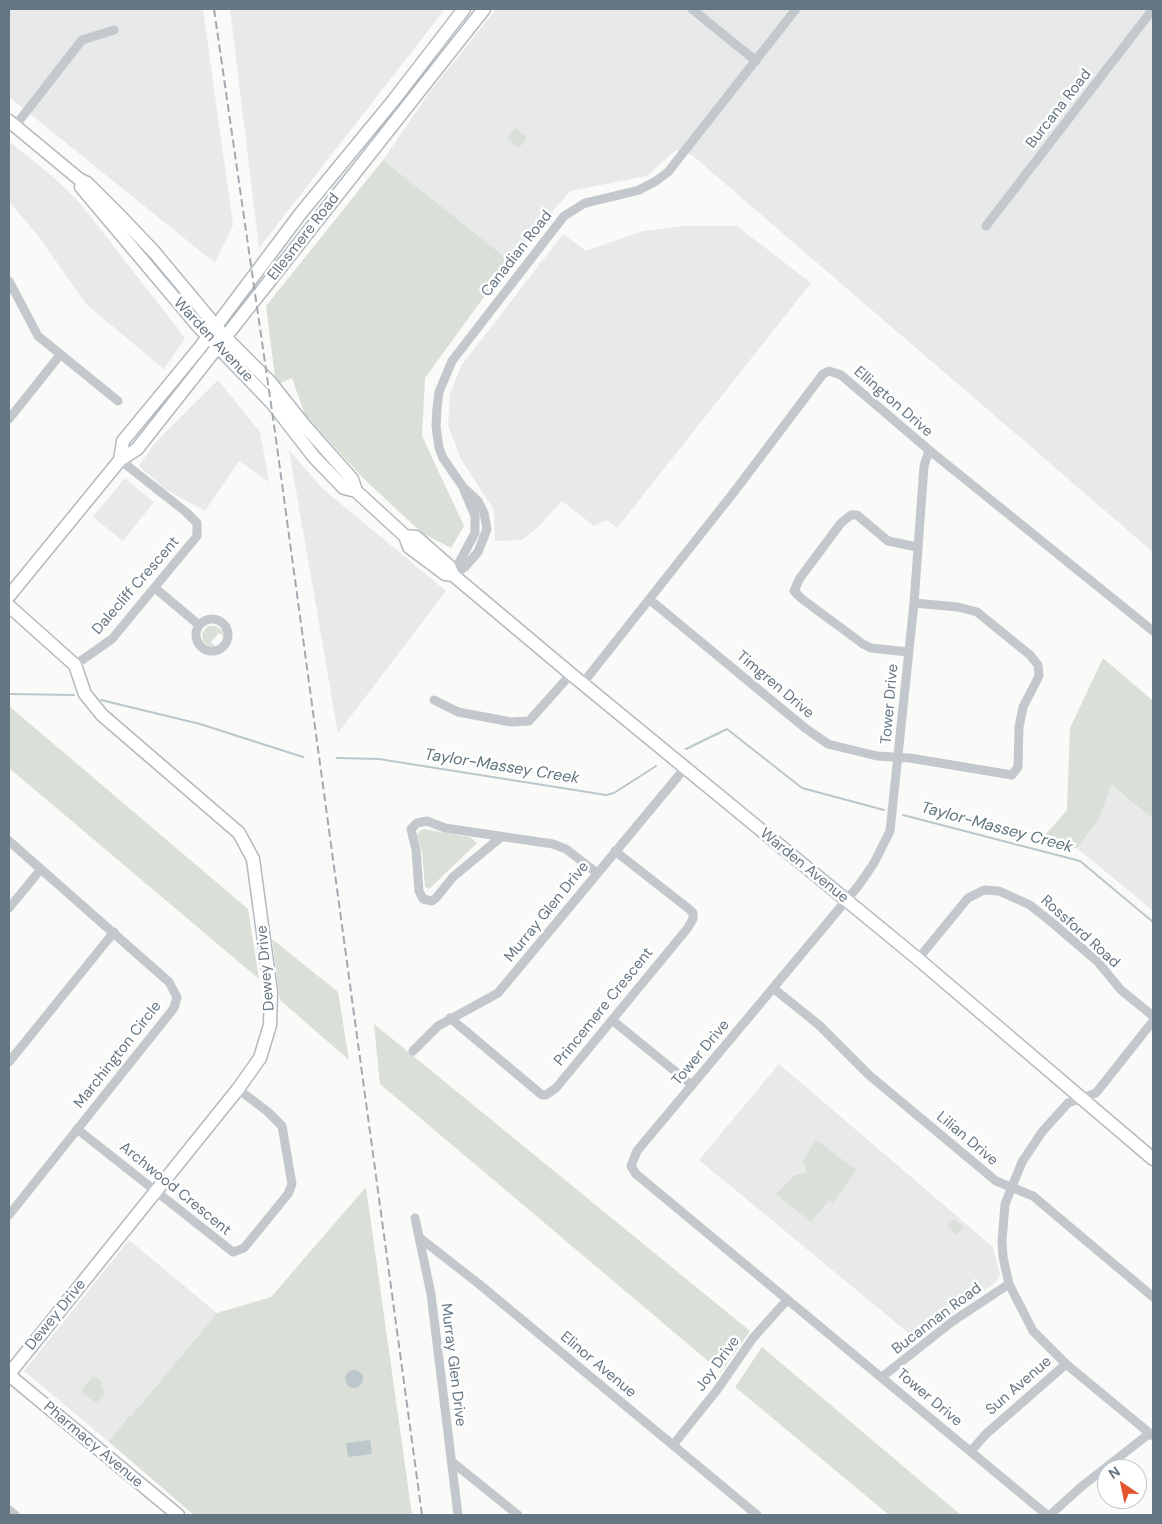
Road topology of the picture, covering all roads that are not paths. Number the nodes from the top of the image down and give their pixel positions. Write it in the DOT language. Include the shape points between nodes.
graph roads {
  1 [pos="464,9"];
  2 [pos="484,9"];
  3 [pos="692,9"];
  4 [pos="796,9"];
  5 [pos="1153,10"];
  6 [pos="114,30"];
  7 [pos="756,61"];
  8 [pos="393,101"];
  9 [pos="404,109"];
  10 [pos="12,124"];
  11 [pos="986,226"];
  12 [pos="9,281"];
  13 [pos="212,331"];
  14 [pos="222,342"];
  15 [pos="60,356"];
  16 [pos="118,401"];
  17 [pos="9,419"];
  18 [pos="929,450"];
  19 [pos="120,460"];
  20 [pos="918,547"];
  21 [pos="453,575"];
  22 [pos="155,588"];
  23 [pos="9,596"];
  24 [pos="649,599"];
  25 [pos="914,603"];
  26 [pos="9,606"];
  27 [pos="199,625"];
  28 [pos="1153,631"];
  29 [pos="908,652"];
  30 [pos="76,665"];
  31 [pos="571,674"];
  32 [pos="583,683"];
  33 [pos="434,700"];
  34 [pos="899,758"];
  35 [pos="685,768"];
  36 [pos="501,837"];
  37 [pos="9,840"];
  38 [pos="615,851"];
  39 [pos="41,869"];
  40 [pos="597,873"];
  41 [pos="845,900"];
  42 [pos="9,908"];
  43 [pos="114,932"];
  44 [pos="918,959"];
  45 [pos="773,988"];
  46 [pos="1153,1016"];
  47 [pos="450,1018"];
  48 [pos="612,1020"];
  49 [pos="1153,1021"];
  50 [pos="413,1051"];
  51 [pos="9,1062"];
  52 [pos="692,1085"];
  53 [pos="238,1088"];
  54 [pos="1081,1099"];
  55 [pos="77,1129"];
  56 [pos="1153,1159"];
  57 [pos="1012,1187"];
  58 [pos="155,1192"];
  59 [pos="9,1215"];
  60 [pos="416,1218"];
  61 [pos="420,1238"];
  62 [pos="1009,1284"];
  63 [pos="1153,1297"];
  64 [pos="787,1300"];
  65 [pos="1066,1364"];
  66 [pos="9,1375"];
  67 [pos="882,1377"];
  68 [pos="1152,1435"];
  69 [pos="673,1445"];
  70 [pos="972,1451"];
  71 [pos="451,1461"];
  72 [pos="9,1510"];
  73 [pos="15,1515"];
  74 [pos="178,1515"];
  75 [pos="458,1515"];
  76 [pos="518,1515"];
  77 [pos="757,1515"];
  78 [pos="1048,1515"];
  1 -- 8 [label="main road, Ellesmere Road"];
  2 -- 9 [label="main road, Ellesmere Road"];
  3 -- 7 [label="street"];
  4 -- 7 [label="street, Canadian Road"];
  5 -- 11 [label="street, Burcana Road"];
  6 -- 10 [label="street" via="82,40"];
  7 -- 21 [label="street, Canadian Road" via="673,167 656,182 627,194 585,203 564,216 452,361 439,392 436,426 443,458 463,487 478,501 487,529 478,552 465,568"];
  8 -- 9 [label="main road"];
  8 -- 13 [label="main road, Ellesmere Road" via="301,213"];
  9 -- 14 [label="main road, Ellesmere Road"];
  10 -- 13 [label="main road, Warden Avenue" via="78,179 81,188"];
  12 -- 15 [label="street" via="38,336"];
  13 -- 14 [label="main road, Warden Avenue"];
  13 -- 19 [label="main road, Ellesmere Road" via="123,441"];
  14 -- 19 [label="main road, Ellesmere Road" via="137,449"];
  14 -- 21 [label="main road, Warden Avenue" via="270,382 352,479 356,491 406,536 410,547 445,574"];
  15 -- 16 [label="street"];
  15 -- 17 [label="street"];
  18 -- 20 [label="street, Tower Drive" via="924,466"];
  18 -- 24 [label="street, Ellington Drive" via="841,375 829,371 823,374"];
  18 -- 28 [label="street, Ellington Drive"];
  19 -- 22 [label="street, Dalecliff Crescent" via="197,523 197,536"];
  19 -- 23 [label="main road, Ellesmere Road"];
  20 -- 25 [label="street, Tower Drive"];
  20 -- 29 [label="street" via="888,541 857,515 851,515 841,523 794,591 863,644 871,648"];
  21 -- 31 [label="main road, Warden Avenue"];
  22 -- 27 [label="street"];
  22 -- 30 [label="street, Dalecliff Crescent" via="112,638"];
  24 -- 32 [label="street, Ellington Drive"];
  24 -- 34 [label="street, Timgren Drive" via="818,739 835,747"];
  25 -- 29 [label="street, Tower Drive"];
  25 -- 34 [label="street, Timgren Drive" via="958,606 981,615 1030,655 1038,665 1039,676 1022,707 1018,767 1012,775"];
  26 -- 30 [label="main road"];
  29 -- 34 [label="street, Tower Drive"];
  30 -- 53 [label="main road, Dewey Drive" via="85,694 102,715 239,833 253,860 271,992 270,1025 260,1058"];
  31 -- 32 [label="main road, Warden Avenue"];
  31 -- 33 [label="street" via="530,721 511,722 458,712"];
  32 -- 35 [label="main road, Warden Avenue"];
  34 -- 41 [label="street, Tower Drive" via="890,831 874,863"];
  35 -- 38 [label="street, Murray Glen Drive"];
  35 -- 41 [label="main road, Warden Avenue"];
  36 -- 36 [label="street" via="445,828 426,821 414,825 412,834 423,898 432,901 436,898 453,877"];
  36 -- 40 [label="street" via="553,844 566,849"];
  37 -- 39 [label="street, Marchington Circle"];
  38 -- 40 [label="street, Murray Glen Drive"];
  38 -- 48 [label="street, Princemere Crescent" via="689,909 693,918"];
  39 -- 42 [label="street"];
  39 -- 43 [label="street, Marchington Circle"];
  40 -- 47 [label="street, Murray Glen Drive" via="498,993"];
  41 -- 44 [label="main road, Warden Avenue"];
  41 -- 45 [label="street, Tower Drive"];
  43 -- 51 [label="street"];
  43 -- 55 [label="street, Marchington Circle" via="170,982 177,997 174,1008"];
  44 -- 46 [label="street, Rossford Road" via="968,898 978,891 999,891 1030,905 1055,925 1097,961 1121,990"];
  44 -- 54 [label="main road, Warden Avenue"];
  45 -- 52 [label="street, Tower Drive"];
  45 -- 57 [label="street, Lilian Drive" via="819,1026 869,1075 996,1181"];
  47 -- 48 [label="street, Princemere Crescent" via="542,1095 556,1088"];
  47 -- 50 [label="street, Murray Glen Drive"];
  48 -- 52 [label="street"];
  49 -- 54 [label="street" via="1096,1093"];
  52 -- 64 [label="street, Tower Drive" via="634,1156 632,1168"];
  53 -- 58 [label="main road, Dewey Drive"];
  53 -- 58 [label="street, Archwood Crescent" via="282,1126 292,1184 288,1194 244,1248 233,1252"];
  54 -- 56 [label="main road, Warden Avenue"];
  54 -- 57 [label="street" via="1068,1103 1042,1132 1022,1162"];
  55 -- 58 [label="street, Archwood Crescent"];
  55 -- 59 [label="street, Marchington Circle"];
  57 -- 62 [label="street" via="1004,1212 1002,1241"];
  57 -- 63 [label="street, Lilian Drive" via="1033,1196"];
  58 -- 66 [label="main road, Dewey Drive"];
  60 -- 61 [label="street, Murray Glen Drive"];
  61 -- 69 [label="street, Elinor Avenue"];
  61 -- 71 [label="street, Murray Glen Drive" via="431,1294"];
  62 -- 65 [label="street" via="1033,1331"];
  62 -- 67 [label="street, Bucannan Road" via="953,1321"];
  64 -- 67 [label="street, Tower Drive"];
  64 -- 69 [label="street, Joy Drive" via="753,1338"];
  65 -- 68 [label="street"];
  65 -- 70 [label="street, Sun Avenue" via="992,1428"];
  66 -- 74 [label="main road, Pharmacy Avenue"];
  67 -- 70 [label="street, Tower Drive"];
  68 -- 78 [label="street"];
  69 -- 77 [label="street, Elinor Avenue"];
  70 -- 78 [label="street, Tower Drive"];
  71 -- 75 [label="street, Murray Glen Drive"];
  71 -- 76 [label="street"];
  72 -- 73 [label="street"];
}
